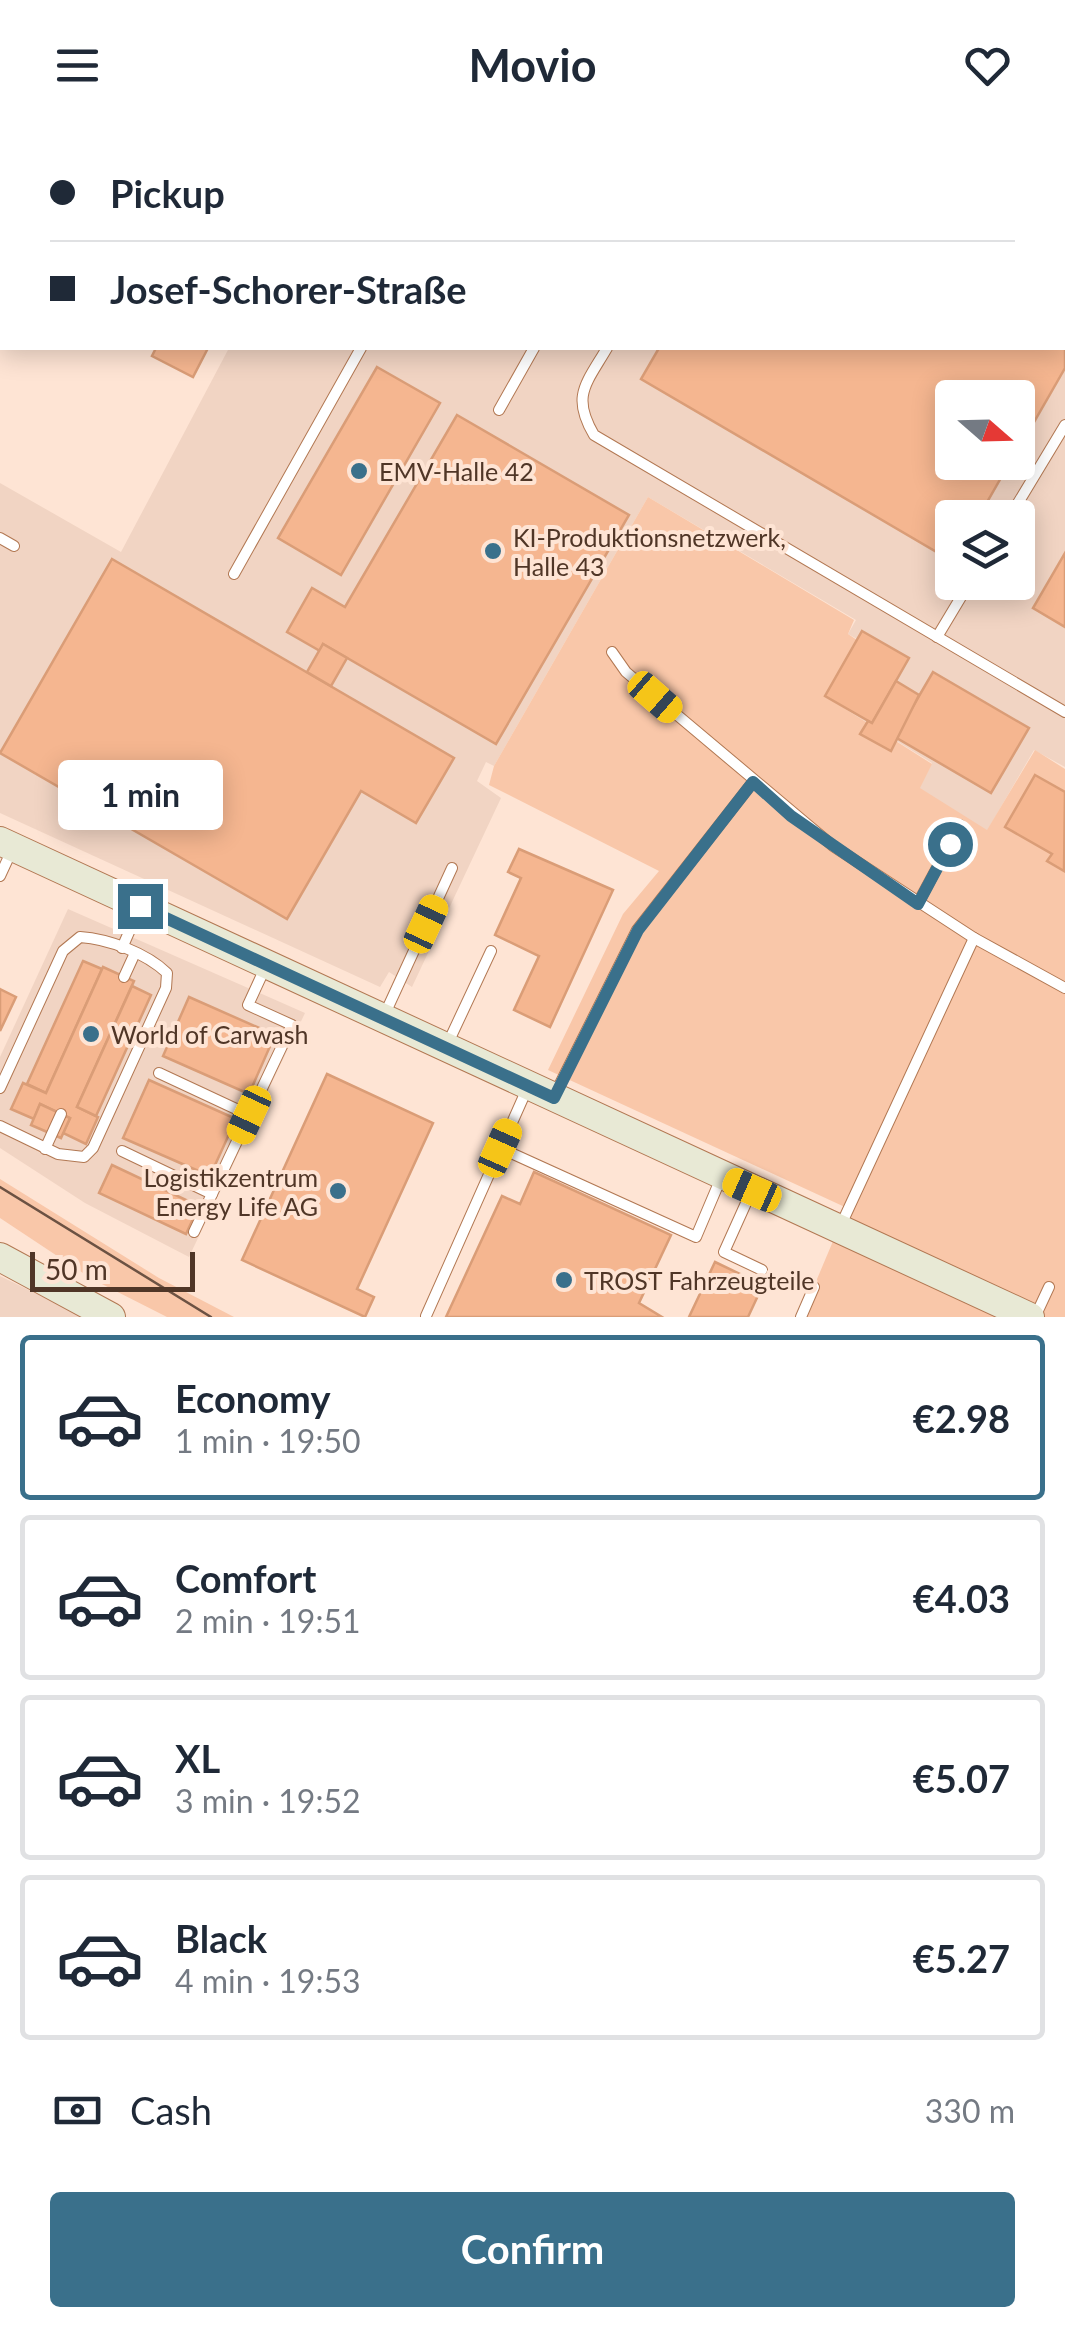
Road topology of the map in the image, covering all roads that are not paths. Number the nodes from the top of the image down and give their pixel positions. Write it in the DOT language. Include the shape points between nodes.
graph roads {
  1 [pos="360,350"];
  2 [pos="533,350"];
  3 [pos="606,350"];
  4 [pos="499,410"];
  5 [pos="1065,424"];
  6 [pos="1020,500"];
  7 [pos="0,538"];
  8 [pos="14,546"];
  9 [pos="234,574"];
  10 [pos="959,600"];
  11 [pos="937,637"];
  12 [pos="612,652"];
  13 [pos="1065,712"];
  14 [pos="753,782"];
  15 [pos="960,826"];
  16 [pos="7,844"];
  17 [pos="452,868"];
  18 [pos="0,876"];
  19 [pos="918,904"];
  20 [pos="140,906"];
  21 [pos="974,938"];
  22 [pos="122,948"];
  23 [pos="491,951"];
  24 [pos="134,954"];
  25 [pos="266,965"];
  26 [pos="124,976"];
  27 [pos="1065,988"];
  28 [pos="383,1019"];
  29 [pos="446,1048"];
  30 [pos="159,1073"];
  31 [pos="0,1088"];
  32 [pos="541,1092"];
  33 [pos="61,1114"];
  34 [pos="249,1115"];
  35 [pos="0,1126"];
  36 [pos="45,1148"];
  37 [pos="500,1148"];
  38 [pos="122,1151"];
  39 [pos="722,1176"];
  40 [pos="752,1190"];
  41 [pos="212,1194"];
  42 [pos="839,1228"];
  43 [pos="194,1232"];
  44 [pos="0,1257"];
  45 [pos="762,1270"];
  46 [pos="1049,1287"];
  47 [pos="814,1288"];
  48 [pos="426,1316"];
  49 [pos="111,1317"];
  50 [pos="802,1317"];
  51 [pos="1033,1317"];
  1 -- 9 [label="lane"];
  2 -- 4 [label="lane"];
  3 -- 11 [label="lane" via="582,391 582,413 594,435"];
  5 -- 6 [label="lane"];
  7 -- 8 [label="lane"];
  10 -- 11 [label="lane"];
  11 -- 13 [label="lane"];
  12 -- 14 [label="lane" via="626,672"];
  14 -- 19 [label="lane"];
  14 -- 32 [label="lane" via="638,930"];
  15 -- 19 [label="lane"];
  16 -- 18 [label="lane"];
  16 -- 20 [label="street"];
  17 -- 28 [label="lane"];
  19 -- 21 [label="lane"];
  20 -- 22 [label="lane"];
  20 -- 25 [label="street"];
  21 -- 27 [label="lane"];
  21 -- 42 [label="lane"];
  22 -- 24 [label="lane"];
  22 -- 31 [label="lane" via="80,936 63,952"];
  23 -- 29 [label="lane"];
  24 -- 26 [label="lane"];
  24 -- 36 [label="lane" via="168,973 166,988 93,1148 72,1159"];
  25 -- 28 [label="street"];
  25 -- 34 [label="lane" via="248,1004 292,1025"];
  28 -- 29 [label="street"];
  29 -- 32 [label="street"];
  30 -- 34 [label="lane"];
  32 -- 37 [label="lane"];
  32 -- 39 [label="street"];
  33 -- 36 [label="lane"];
  34 -- 41 [label="lane"];
  35 -- 36 [label="lane"];
  37 -- 39 [label="lane" via="696,1237"];
  37 -- 48 [label="lane"];
  38 -- 41 [label="lane"];
  39 -- 40 [label="street"];
  40 -- 42 [label="street"];
  40 -- 45 [label="lane" via="724,1252"];
  41 -- 43 [label="lane"];
  42 -- 51 [label="street"];
  44 -- 49 [label="street"];
  46 -- 51 [label="lane"];
  47 -- 50 [label="lane"];
}
